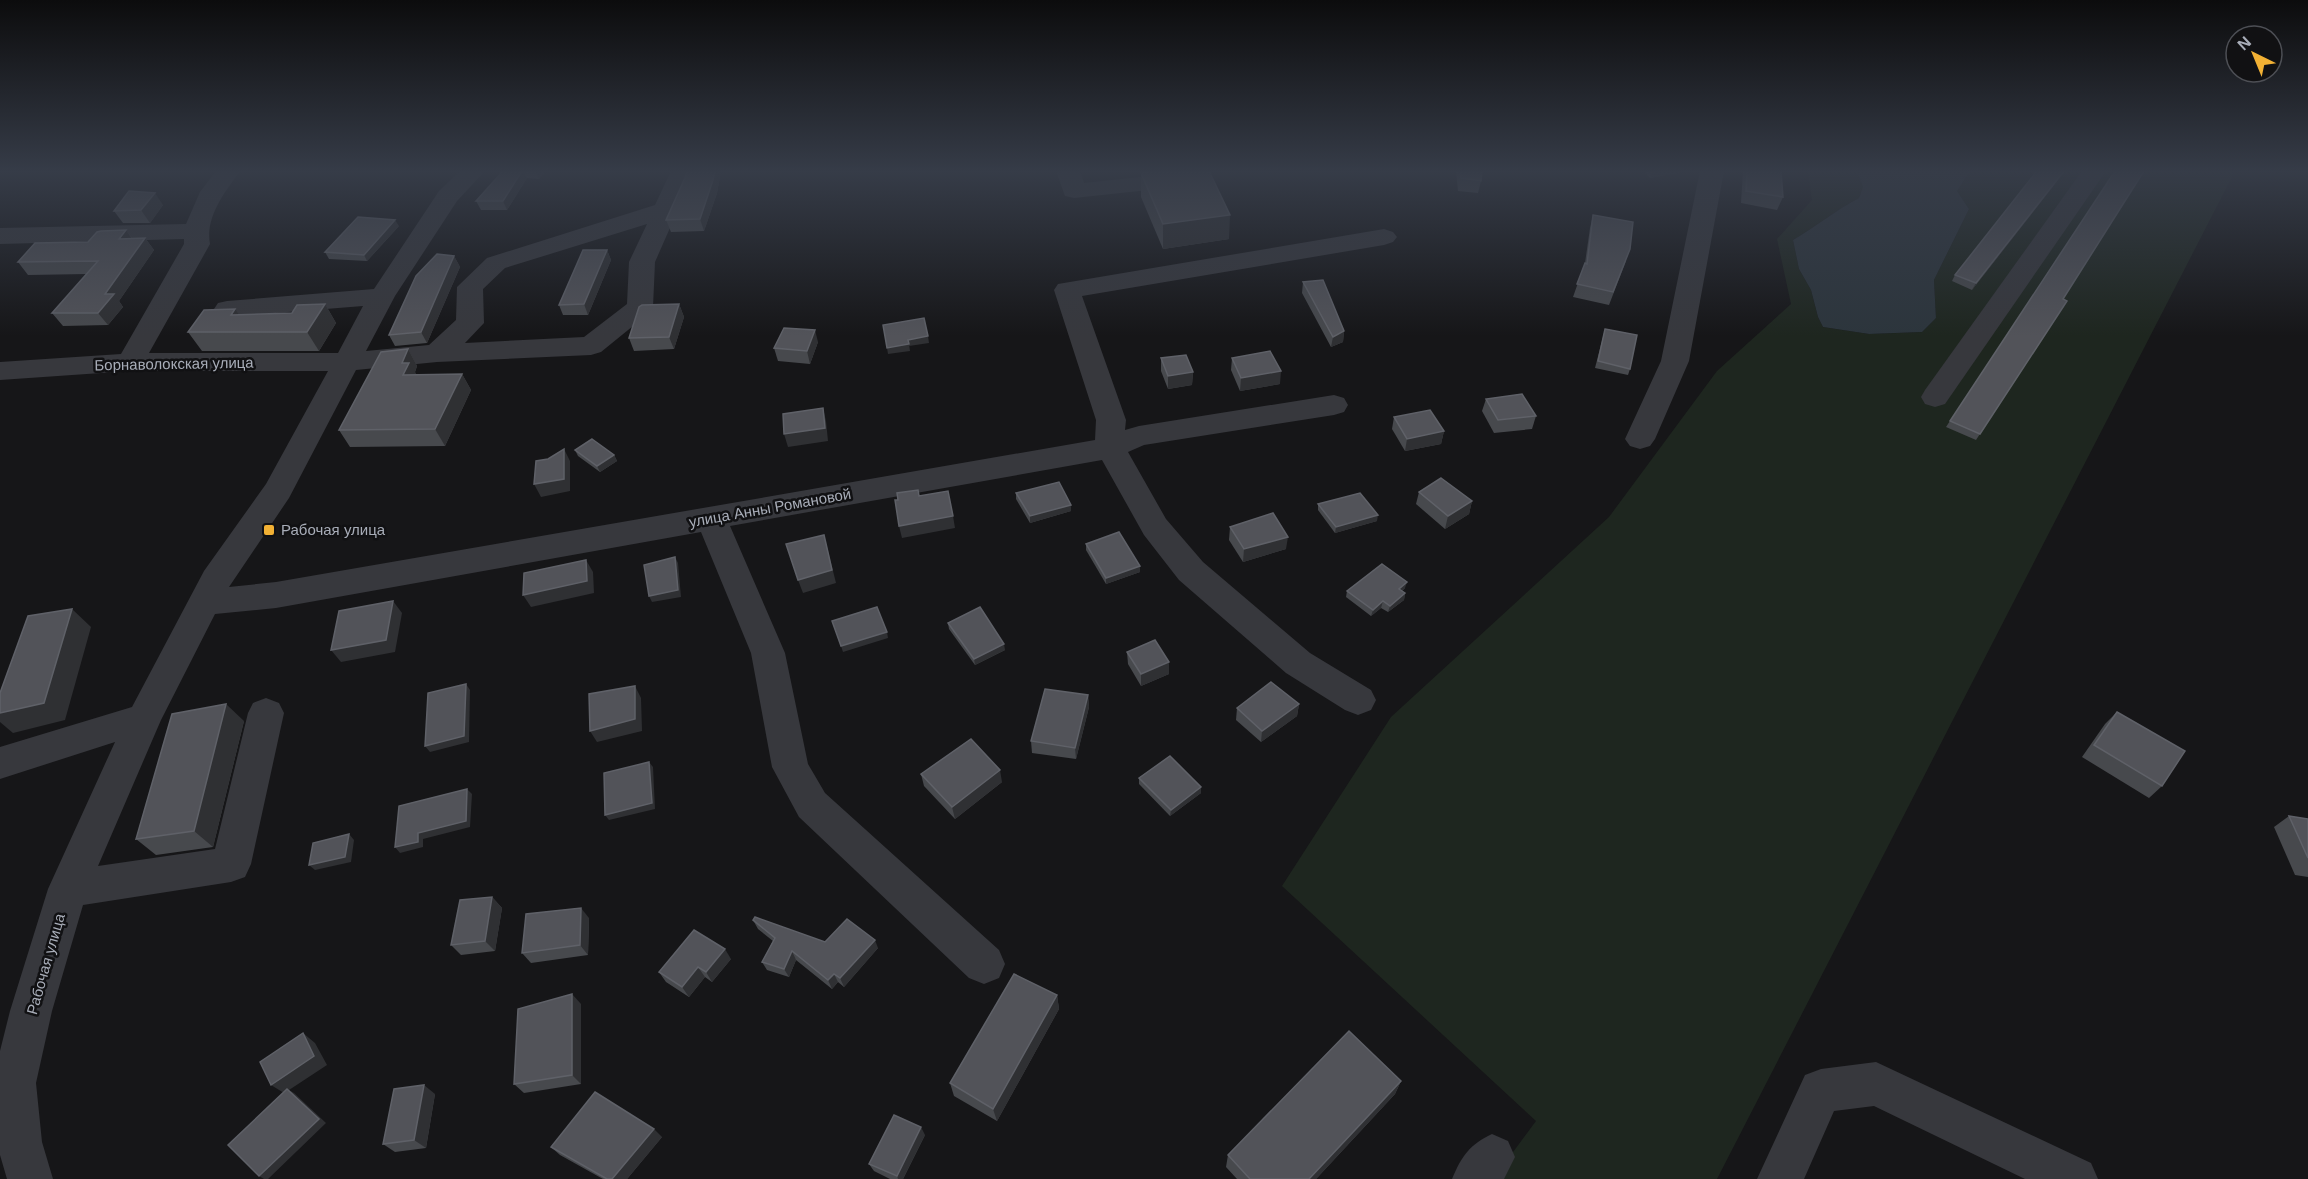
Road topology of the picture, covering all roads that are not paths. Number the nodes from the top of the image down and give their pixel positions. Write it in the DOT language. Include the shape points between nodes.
graph roads {
  1 [pos="197,226"];
  2 [pos="428,226"];
  3 [pos="614,226"];
  4 [pos="658,226"];
  5 [pos="1702,226"];
  6 [pos="2055,226"];
  7 [pos="195,231"];
  8 [pos="0,236"];
  9 [pos="1384,237"];
  10 [pos="382,296"];
  11 [pos="227,309"];
  12 [pos="437,353"];
  13 [pos="130,362"];
  14 [pos="348,362"];
  15 [pos="0,371"];
  16 [pos="1935,397"];
  17 [pos="1334,405"];
  18 [pos="1640,439"];
  19 [pos="1110,448"];
  20 [pos="711,518"];
  21 [pos="204,603"];
  22 [pos="1358,700"];
  23 [pos="266,713"];
  24 [pos="144,718"];
  25 [pos="0,763"];
  26 [pos="68,889"];
  27 [pos="984,964"];
  28 [pos="15,1016"];
  29 [pos="30,1179"];
  30 [pos="1780,1179"];
  31 [pos="2075,1179"];
  1 -- 7 [label="street"];
  2 -- 10 [label="street, Рабочая улица"];
  3 -- 12 [label="street" via="496,263 470,287 470,323"];
  4 -- 12 [label="street, Борнаволокская улица" via="642,262 640,307 591,346"];
  5 -- 18 [label="street" via="1676,361"];
  6 -- 16 [label="street"];
  7 -- 8 [label="street"];
  7 -- 13 [label="street" via="197,244"];
  9 -- 19 [label="street" via="1067,290 1111,420"];
  10 -- 11 [label="street"];
  10 -- 14 [label="street, Рабочая улица"];
  12 -- 14 [label="street, Борнаволокская улица"];
  13 -- 14 [label="street, Борнаволокская улица"];
  13 -- 15 [label="street, Борнаволокская улица"];
  14 -- 21 [label="street, Рабочая улица" via="278,490"];
  17 -- 19 [label="street, улица Анны Романовой" via="1138,436"];
  19 -- 20 [label="street, улица Анны Романовой"];
  19 -- 22 [label="street" via="1155,527 1191,571 1298,663"];
  20 -- 21 [label="street, улица Анны Романовой" via="276,595"];
  20 -- 27 [label="street" via="768,653 790,766 812,804"];
  21 -- 24 [label="street, Рабочая улица"];
  23 -- 26 [label="street" via="231,864"];
  24 -- 25 [label="street"];
  24 -- 26 [label="street, Рабочая улица"];
  26 -- 28 [label="street, Рабочая улица"];
  28 -- 29 [label="street, Рабочая улица" via="14,1083 19,1142"];
  30 -- 31 [label="street" via="1821,1091 1876,1084"];
}
